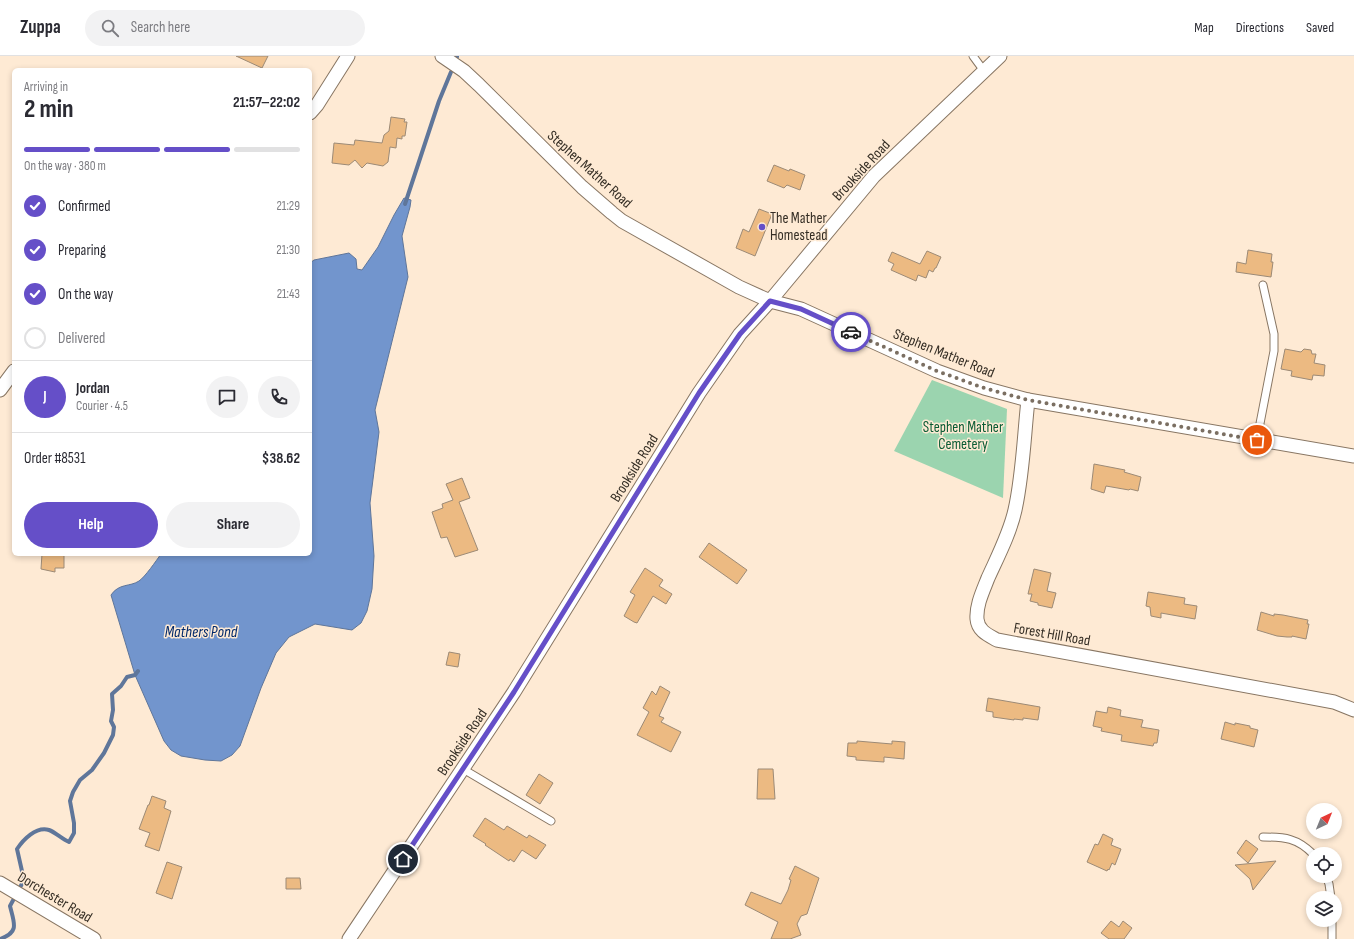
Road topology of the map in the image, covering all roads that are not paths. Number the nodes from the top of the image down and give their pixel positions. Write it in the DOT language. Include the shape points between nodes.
graph roads {
  1 [pos="348,56"];
  2 [pos="442,56"];
  3 [pos="973,56"];
  4 [pos="1000,56"];
  5 [pos="984,71"];
  6 [pos="312,110"];
  7 [pos="1263,285"];
  8 [pos="770,301"];
  9 [pos="12,374"];
  10 [pos="0,390"];
  11 [pos="1028,400"];
  12 [pos="1257,440"];
  13 [pos="1354,456"];
  14 [pos="1354,710"];
  15 [pos="463,769"];
  16 [pos="551,821"];
  17 [pos="1263,837"];
  18 [pos="1306,847"];
  19 [pos="4,885"];
  20 [pos="1332,927"];
  21 [pos="94,939"];
  22 [pos="349,939"];
  23 [pos="1332,939"];
  1 -- 6 [label="street"];
  2 -- 8 [label="street, Stephen Mather Road" via="479,85 582,187 622,221 739,287"];
  3 -- 5 [label="lane"];
  4 -- 5 [label="street, Brookside Road"];
  5 -- 8 [label="street, Brookside Road" via="874,176"];
  7 -- 12 [label="lane" via="1274,334 1274,351"];
  8 -- 11 [label="street, Stephen Mather Road" via="801,309 937,371"];
  8 -- 15 [label="street, Brookside Road" via="740,334 699,393 514,692"];
  9 -- 10 [label="street"];
  11 -- 12 [label="street, Stephen Mather Road"];
  11 -- 14 [label="street, Forest Hill Road" via="1015,511 977,611 977,622 983,632 997,640 1334,702"];
  12 -- 13 [label="street, Stephen Mather Road"];
  15 -- 16 [label="lane"];
  15 -- 22 [label="street, Brookside Road"];
  17 -- 18 [label="lane" via="1285,837"];
  19 -- 21 [label="street, Dorchester Road"];
  20 -- 23 [label="lane"];
}
